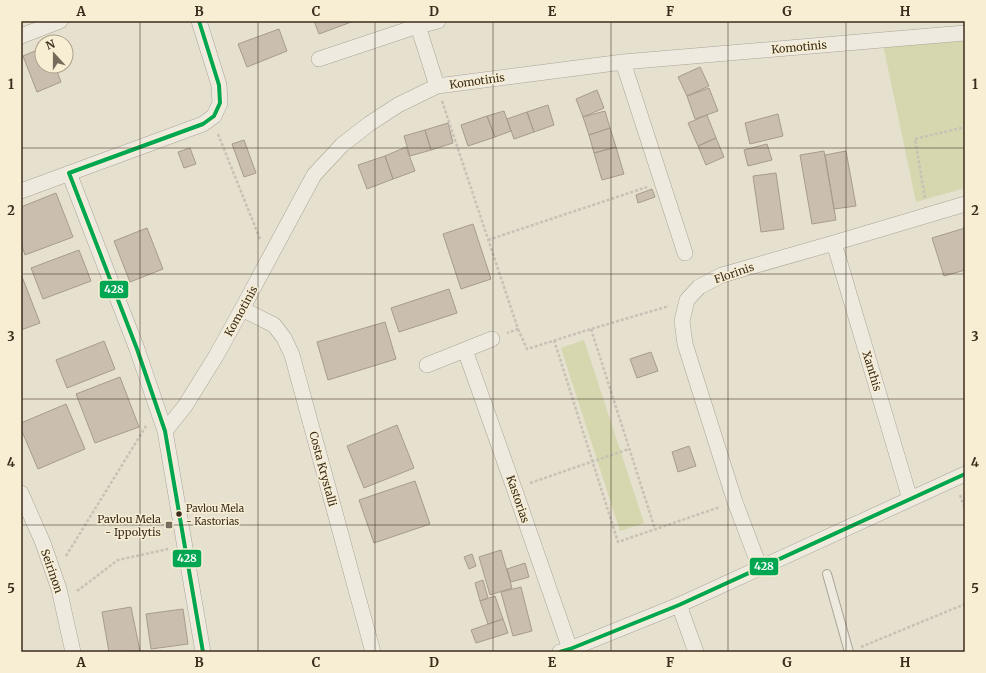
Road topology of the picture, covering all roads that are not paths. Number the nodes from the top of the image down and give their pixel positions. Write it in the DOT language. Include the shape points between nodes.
graph roads {
  1 [pos="199,21"];
  2 [pos="438,21"];
  3 [pos="50,23"];
  4 [pos="418,26"];
  5 [pos="965,33"];
  6 [pos="21,36"];
  7 [pos="319,59"];
  8 [pos="623,62"];
  9 [pos="437,86"];
  10 [pos="69,173"];
  11 [pos="21,191"];
  12 [pos="965,204"];
  13 [pos="834,243"];
  14 [pos="685,253"];
  15 [pos="242,309"];
  16 [pos="492,338"];
  17 [pos="464,350"];
  18 [pos="427,364"];
  19 [pos="165,431"];
  20 [pos="965,474"];
  21 [pos="21,493"];
  22 [pos="910,499"];
  23 [pos="760,568"];
  24 [pos="827,574"];
  25 [pos="679,605"];
  26 [pos="564,650"];
  27 [pos="852,650"];
  28 [pos="73,652"];
  29 [pos="203,652"];
  30 [pos="373,652"];
  31 [pos="696,652"];
  1 -- 10 [label="street" via="219,85 220,103 214,116 203,124"];
  2 -- 4 [label="street"];
  3 -- 6 [label="street"];
  4 -- 7 [label="street"];
  4 -- 9 [label="street"];
  5 -- 8 [label="street, Komotinis"];
  8 -- 9 [label="street, Komotinis"];
  8 -- 14 [label="street"];
  9 -- 15 [label="street, Komotinis" via="398,105 369,124 342,145 314,175"];
  10 -- 11 [label="street"];
  10 -- 19 [label="street"];
  12 -- 13 [label="street, Florinis"];
  13 -- 22 [label="street, Xanthis"];
  13 -- 23 [label="street, Florinis" via="722,275 699,287 687,300 682,321 685,344 735,502"];
  15 -- 19 [label="street, Komotinis" via="185,406"];
  15 -- 30 [label="street, Costa Krystalli" via="274,324 292,355"];
  16 -- 17 [label="street"];
  17 -- 18 [label="street"];
  17 -- 26 [label="street, Kastorias" via="514,488"];
  19 -- 29 [label="street"];
  20 -- 22 [label="street, Kastorias"];
  21 -- 28 [label="street, Seirinon" via="54,576"];
  22 -- 23 [label="street, Kastorias"];
  23 -- 25 [label="street, Kastorias"];
  24 -- 27 [label="lane"];
  25 -- 26 [label="street, Kastorias"];
  25 -- 31 [label="street"];
}
